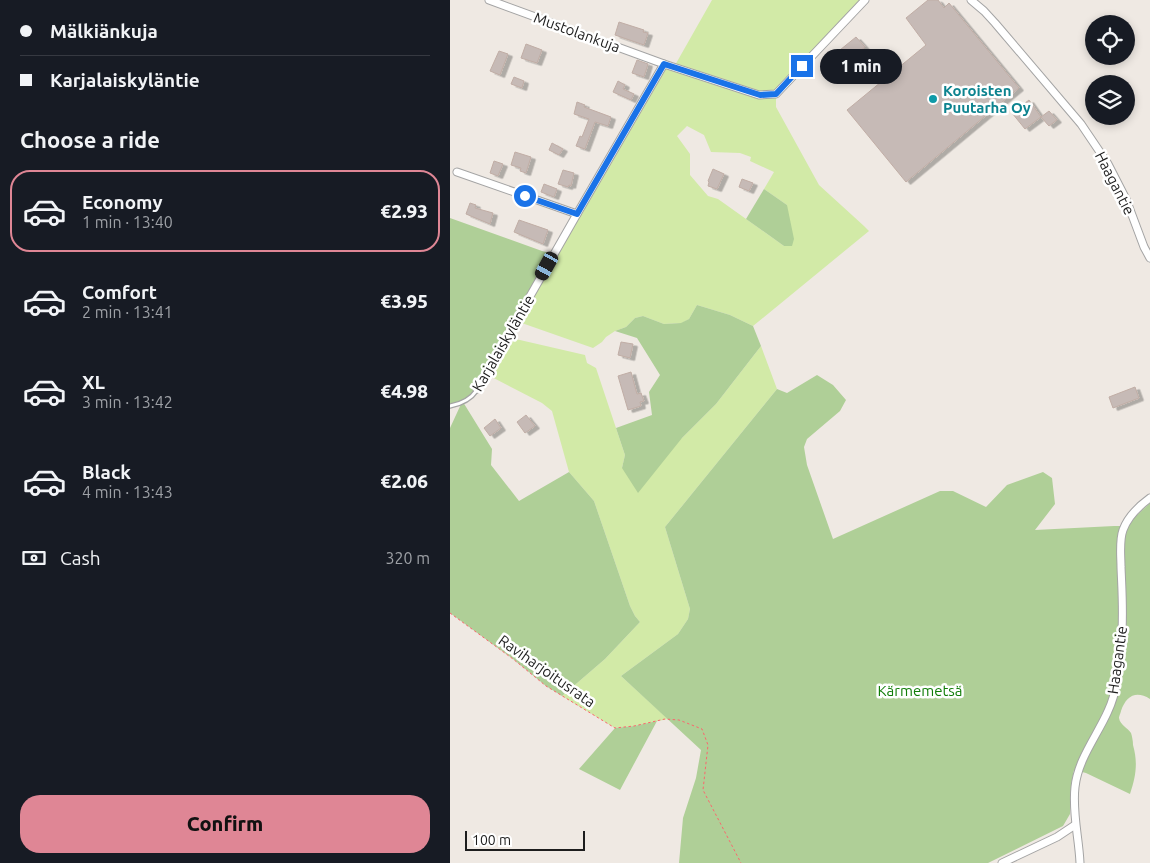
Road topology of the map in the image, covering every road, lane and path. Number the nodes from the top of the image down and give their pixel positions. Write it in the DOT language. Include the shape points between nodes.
graph roads {
  1 [pos="490,0"];
  2 [pos="865,0"];
  3 [pos="971,0"];
  4 [pos="664,64"];
  5 [pos="457,172"];
  6 [pos="577,214"];
  7 [pos="1147,245"];
  8 [pos="1150,258"];
  9 [pos="478,389"];
  10 [pos="450,406"];
  11 [pos="1150,498"];
  12 [pos="450,614"];
  13 [pos="1075,825"];
  14 [pos="741,863"];
  15 [pos="1002,863"];
  16 [pos="1080,863"];
  1 -- 4 [label="street, Mustolankuja"];
  2 -- 4 [label="street" via="776,94 760,95"];
  3 -- 7 [label="street, Haagantie" via="995,23 1081,124 1108,164"];
  4 -- 6 [label="street, Karjalaiskyläntie"];
  5 -- 6 [label="street"];
  6 -- 9 [label="street, Karjalaiskyläntie"];
  7 -- 8 [label="street, Haagantie"];
  9 -- 10 [label="lane, Karjalaiskyläntie" via="472,397"];
  11 -- 13 [label="street, Haagantie" via="1130,516 1123,531 1123,626 1116,685 1109,710 1081,762 1074,787"];
  12 -- 14 [label="path, Raviharjoitusrata" via="546,686 615,728 665,719 679,720 702,729 708,745 704,790"];
  13 -- 15 [label="street"];
  13 -- 16 [label="street, Haagantie"];
}
